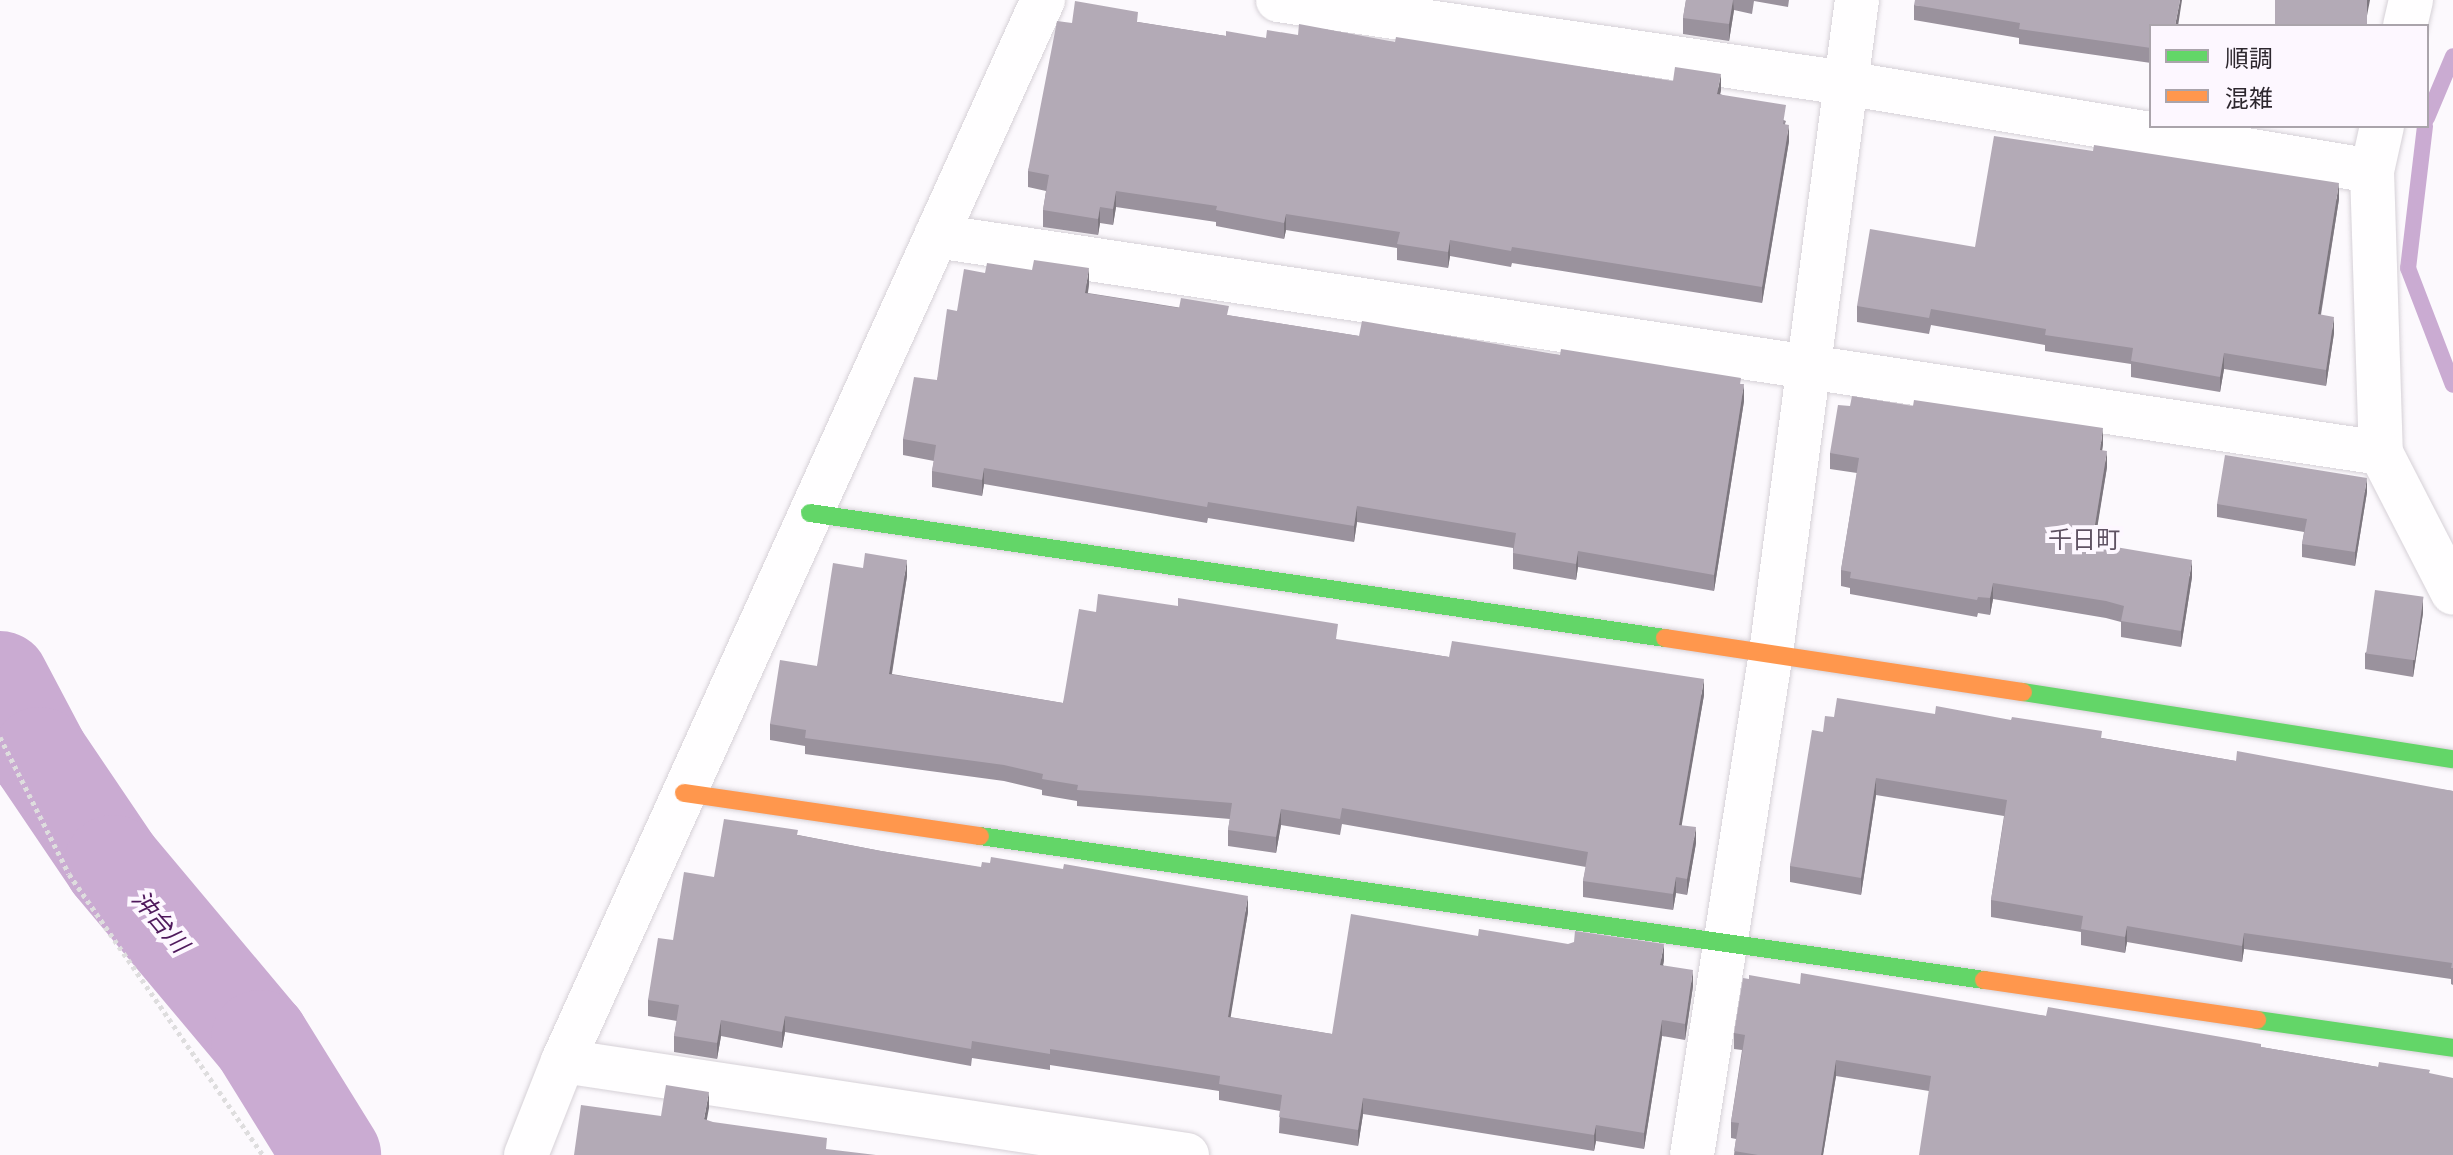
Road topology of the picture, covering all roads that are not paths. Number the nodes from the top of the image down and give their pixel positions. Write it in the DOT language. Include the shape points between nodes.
graph roads {
  1 [pos="1043,0"];
  2 [pos="1278,0"];
  3 [pos="1857,0"];
  4 [pos="2411,0"];
  5 [pos="2405,24"];
  6 [pos="1845,83"];
  7 [pos="2382,128"];
  8 [pos="2372,171"];
  9 [pos="936,236"];
  10 [pos="1808,367"];
  11 [pos="2381,453"];
  12 [pos="810,513"];
  13 [pos="2453,593"];
  14 [pos="1771,653"];
  15 [pos="2453,759"];
  16 [pos="684,793"];
  17 [pos="1725,943"];
  18 [pos="2453,1048"];
  19 [pos="563,1061"];
  20 [pos="526,1155"];
  21 [pos="1187,1155"];
  22 [pos="1692,1155"];
  1 -- 9 [label="street"];
  2 -- 6 [label="street"];
  3 -- 6 [label="street"];
  4 -- 5 [label="street"];
  6 -- 8 [label="street"];
  6 -- 10 [label="street"];
  7 -- 8 [label="street"];
  8 -- 11 [label="street"];
  9 -- 10 [label="street"];
  9 -- 12 [label="street"];
  10 -- 11 [label="street"];
  10 -- 14 [label="street"];
  11 -- 13 [label="street"];
  12 -- 14 [label="street"];
  12 -- 16 [label="street"];
  14 -- 15 [label="street"];
  14 -- 17 [label="street"];
  16 -- 17 [label="street"];
  16 -- 19 [label="street"];
  17 -- 18 [label="street"];
  17 -- 22 [label="street"];
  19 -- 20 [label="street"];
  19 -- 21 [label="street"];
}
